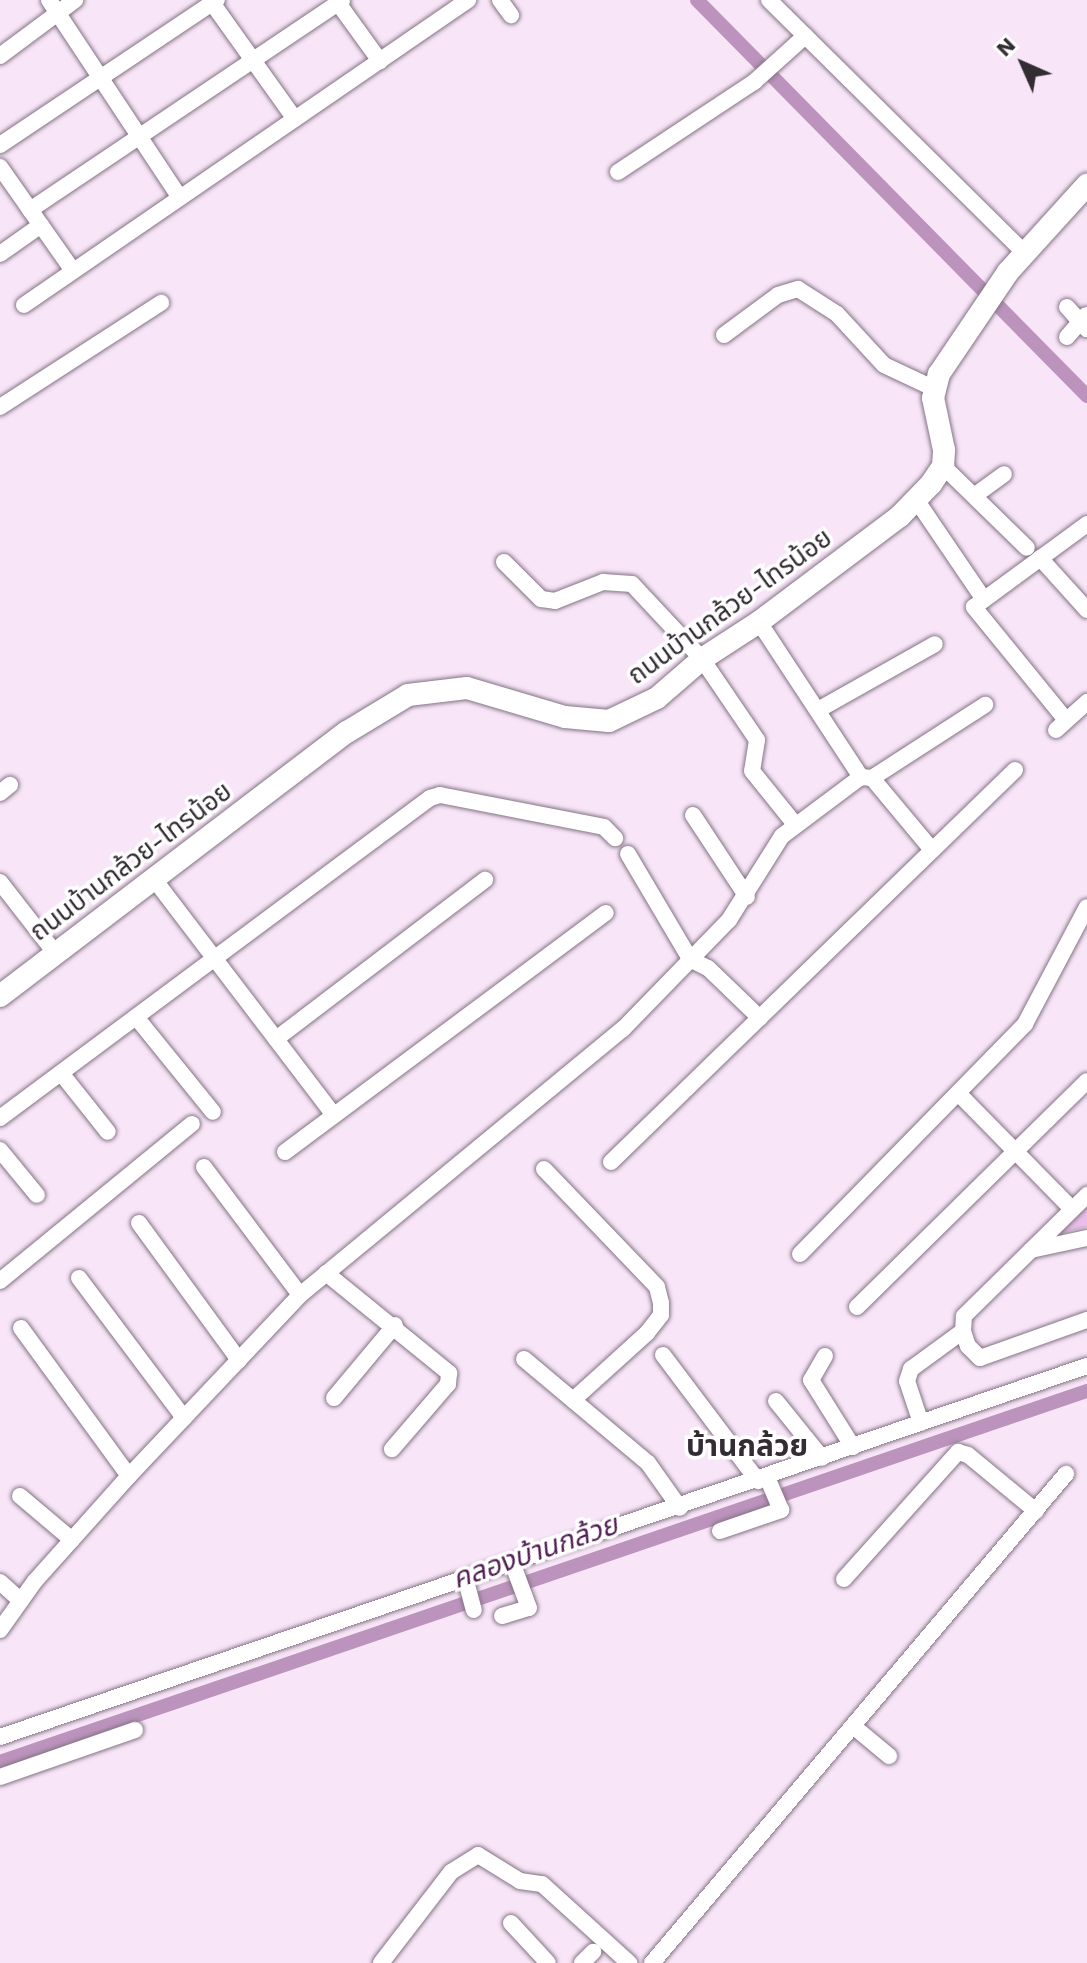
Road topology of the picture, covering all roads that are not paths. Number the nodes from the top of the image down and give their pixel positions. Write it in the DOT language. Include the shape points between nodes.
graph roads {
  1 [pos="75,0"];
  2 [pos="468,0"];
  3 [pos="500,0"];
  4 [pos="769,0"];
  5 [pos="213,1"];
  6 [pos="340,2"];
  7 [pos="54,6"];
  8 [pos="511,15"];
  9 [pos="805,36"];
  10 [pos="0,56"];
  11 [pos="252,59"];
  12 [pos="380,61"];
  13 [pos="102,77"];
  14 [pos="295,119"];
  15 [pos="139,136"];
  16 [pos="0,145"];
  17 [pos="1,170"];
  18 [pos="618,172"];
  19 [pos="1087,185"];
  20 [pos="180,198"];
  21 [pos="30,210"];
  22 [pos="41,225"];
  23 [pos="1025,253"];
  24 [pos="0,254"];
  25 [pos="73,271"];
  26 [pos="161,303"];
  27 [pos="24,305"];
  28 [pos="1067,307"];
  29 [pos="1085,322"];
  30 [pos="724,335"];
  31 [pos="1067,337"];
  32 [pos="933,388"];
  33 [pos="0,407"];
  34 [pos="943,466"];
  35 [pos="1004,474"];
  36 [pos="974,496"];
  37 [pos="917,501"];
  38 [pos="1087,524"];
  39 [pos="1033,553"];
  40 [pos="504,562"];
  41 [pos="983,598"];
  42 [pos="1087,610"];
  43 [pos="759,622"];
  44 [pos="935,644"];
  45 [pos="702,659"];
  46 [pos="1087,702"];
  47 [pos="985,705"];
  48 [pos="818,710"];
  49 [pos="1015,770"];
  50 [pos="867,777"];
  51 [pos="693,815"];
  52 [pos="794,823"];
  53 [pos="615,838"];
  54 [pos="932,850"];
  55 [pos="628,854"];
  56 [pos="154,879"];
  57 [pos="485,880"];
  58 [pos="0,882"];
  59 [pos="747,897"];
  60 [pos="1086,910"];
  61 [pos="606,913"];
  62 [pos="56,954"];
  63 [pos="214,958"];
  64 [pos="690,959"];
  65 [pos="0,996"];
  66 [pos="136,1017"];
  67 [pos="760,1018"];
  68 [pos="276,1039"];
  69 [pos="61,1073"];
  70 [pos="1087,1081"];
  71 [pos="960,1095"];
  72 [pos="213,1112"];
  73 [pos="334,1115"];
  74 [pos="0,1118"];
  75 [pos="192,1124"];
  76 [pos="108,1132"];
  77 [pos="0,1150"];
  78 [pos="1015,1151"];
  79 [pos="285,1152"];
  80 [pos="611,1162"];
  81 [pos="204,1167"];
  82 [pos="544,1169"];
  83 [pos="37,1195"];
  84 [pos="1087,1195"];
  85 [pos="1072,1209"];
  86 [pos="139,1223"];
  87 [pos="1087,1238"];
  88 [pos="1031,1250"];
  89 [pos="800,1254"];
  90 [pos="326,1273"];
  91 [pos="79,1278"];
  92 [pos="0,1281"];
  93 [pos="300,1295"];
  94 [pos="857,1307"];
  95 [pos="1087,1320"];
  96 [pos="395,1325"];
  97 [pos="21,1328"];
  98 [pos="963,1331"];
  99 [pos="663,1355"];
  100 [pos="825,1356"];
  101 [pos="524,1359"];
  102 [pos="239,1360"];
  103 [pos="1087,1366"];
  104 [pos="334,1398"];
  105 [pos="573,1400"];
  106 [pos="776,1401"];
  107 [pos="184,1418"];
  108 [pos="921,1423"];
  109 [pos="853,1447"];
  110 [pos="392,1449"];
  111 [pos="822,1458"];
  112 [pos="1066,1474"];
  113 [pos="129,1476"];
  114 [pos="766,1482"];
  115 [pos="20,1496"];
  116 [pos="680,1508"];
  117 [pos="1036,1511"];
  118 [pos="720,1531"];
  119 [pos="72,1540"];
  120 [pos="515,1568"];
  121 [pos="844,1579"];
  122 [pos="0,1582"];
  123 [pos="466,1583"];
  124 [pos="21,1601"];
  125 [pos="473,1606"];
  126 [pos="502,1616"];
  127 [pos="0,1630"];
  128 [pos="853,1726"];
  129 [pos="135,1730"];
  130 [pos="0,1737"];
  131 [pos="889,1756"];
  132 [pos="0,1777"];
  133 [pos="511,1923"];
  134 [pos="381,1963"];
  135 [pos="548,1963"];
  136 [pos="629,1963"];
  137 [pos="652,1963"];
  1 -- 7 [label="street"];
  2 -- 12 [label="street"];
  3 -- 8 [label="street"];
  4 -- 9 [label="street"];
  5 -- 11 [label="street"];
  5 -- 13 [label="street"];
  6 -- 11 [label="street"];
  6 -- 12 [label="street"];
  7 -- 10 [label="street"];
  7 -- 13 [label="street"];
  9 -- 18 [label="street" via="754,82"];
  9 -- 23 [label="street"];
  11 -- 14 [label="street"];
  11 -- 15 [label="street"];
  12 -- 14 [label="street"];
  13 -- 15 [label="street"];
  13 -- 16 [label="street"];
  14 -- 20 [label="street"];
  15 -- 20 [label="street"];
  15 -- 21 [label="street"];
  17 -- 21 [label="street"];
  19 -- 23 [label="street"];
  20 -- 25 [label="street"];
  21 -- 22 [label="street"];
  22 -- 24 [label="street"];
  22 -- 25 [label="street"];
  23 -- 32 [label="street" via="978,313"];
  25 -- 27 [label="street"];
  26 -- 33 [label="street"];
  28 -- 29 [label="street"];
  29 -- 31 [label="street"];
  30 -- 32 [label="street" via="778,295 798,289 837,314 884,365"];
  32 -- 34 [label="street"];
  34 -- 36 [label="street"];
  34 -- 37 [label="street, ถนนบ้านกล้วย-ไทรน้อย"];
  35 -- 36 [label="street"];
  36 -- 39 [label="street"];
  37 -- 41 [label="street"];
  37 -- 43 [label="street, ถนนบ้านกล้วย-ไทรน้อย"];
  38 -- 39 [label="street"];
  39 -- 41 [label="street"];
  39 -- 42 [label="street"];
  40 -- 45 [label="street" via="541,599 555,601 603,582 632,584"];
  41 -- 46 [label="street" via="975,612 1061,725"];
  43 -- 45 [label="street, ถนนบ้านกล้วย-ไทรน้อย"];
  43 -- 48 [label="street"];
  44 -- 48 [label="street"];
  45 -- 52 [label="street" via="759,743 752,771"];
  45 -- 56 [label="street, ถนนบ้านกล้วย-ไทรน้อย" via="641,709 597,723 467,688 408,695 347,732"];
  47 -- 50 [label="street"];
  48 -- 50 [label="street"];
  49 -- 54 [label="street"];
  50 -- 52 [label="street"];
  50 -- 54 [label="street"];
  51 -- 59 [label="street"];
  52 -- 59 [label="street"];
  53 -- 63 [label="street" via="604,827 435,796"];
  54 -- 67 [label="street"];
  55 -- 64 [label="street"];
  56 -- 62 [label="street, ถนนบ้านกล้วย-ไทรน้อย"];
  56 -- 63 [label="street"];
  57 -- 68 [label="street"];
  58 -- 62 [label="street"];
  59 -- 64 [label="street"];
  60 -- 71 [label="street" via="1025,1024"];
  61 -- 73 [label="street"];
  62 -- 65 [label="street, ถนนบ้านกล้วย-ไทรน้อย"];
  63 -- 66 [label="street"];
  63 -- 68 [label="street"];
  64 -- 67 [label="street" via="708,968"];
  64 -- 90 [label="street" via="623,1029"];
  66 -- 69 [label="street"];
  66 -- 72 [label="street"];
  67 -- 80 [label="street"];
  68 -- 73 [label="street"];
  69 -- 74 [label="street"];
  69 -- 76 [label="street"];
  70 -- 78 [label="street"];
  71 -- 78 [label="street"];
  71 -- 89 [label="street"];
  73 -- 79 [label="street"];
  75 -- 92 [label="street"];
  77 -- 83 [label="street"];
  78 -- 85 [label="street"];
  78 -- 94 [label="street"];
  81 -- 93 [label="street"];
  82 -- 105 [label="street" via="657,1287 661,1303 661,1315 647,1333"];
  84 -- 85 [label="street"];
  85 -- 88 [label="street"];
  86 -- 102 [label="street"];
  87 -- 88 [label="street"];
  88 -- 98 [label="street" via="964,1316"];
  90 -- 93 [label="street"];
  90 -- 96 [label="street"];
  91 -- 107 [label="street"];
  93 -- 102 [label="street"];
  95 -- 98 [label="street" via="980,1358"];
  96 -- 104 [label="street"];
  96 -- 110 [label="street" via="450,1378"];
  97 -- 113 [label="street"];
  98 -- 108 [label="street" via="907,1375"];
  99 -- 114 [label="street"];
  100 -- 109 [label="street" via="811,1380"];
  101 -- 105 [label="street"];
  102 -- 107 [label="street"];
  103 -- 108 [label="street"];
  105 -- 116 [label="street" via="648,1463"];
  106 -- 111 [label="street"];
  107 -- 113 [label="street"];
  108 -- 109 [label="street"];
  109 -- 111 [label="street"];
  111 -- 114 [label="street"];
  112 -- 117 [label="street"];
  113 -- 119 [label="street"];
  114 -- 116 [label="street"];
  114 -- 118 [label="street" via="781,1504 774,1515 755,1516"];
  115 -- 119 [label="street"];
  116 -- 120 [label="street"];
  117 -- 121 [label="street" via="958,1452"];
  117 -- 128 [label="street"];
  119 -- 124 [label="street"];
  120 -- 123 [label="street"];
  120 -- 126 [label="street" via="526,1594 526,1611"];
  122 -- 124 [label="street"];
  123 -- 125 [label="street"];
  123 -- 130 [label="street"];
  124 -- 127 [label="street"];
  128 -- 131 [label="street"];
  128 -- 137 [label="street"];
  129 -- 132 [label="street"];
  133 -- 135 [label="street"];
  134 -- 136 [label="street" via="451,1872 478,1855 520,1881 542,1884"];
}
